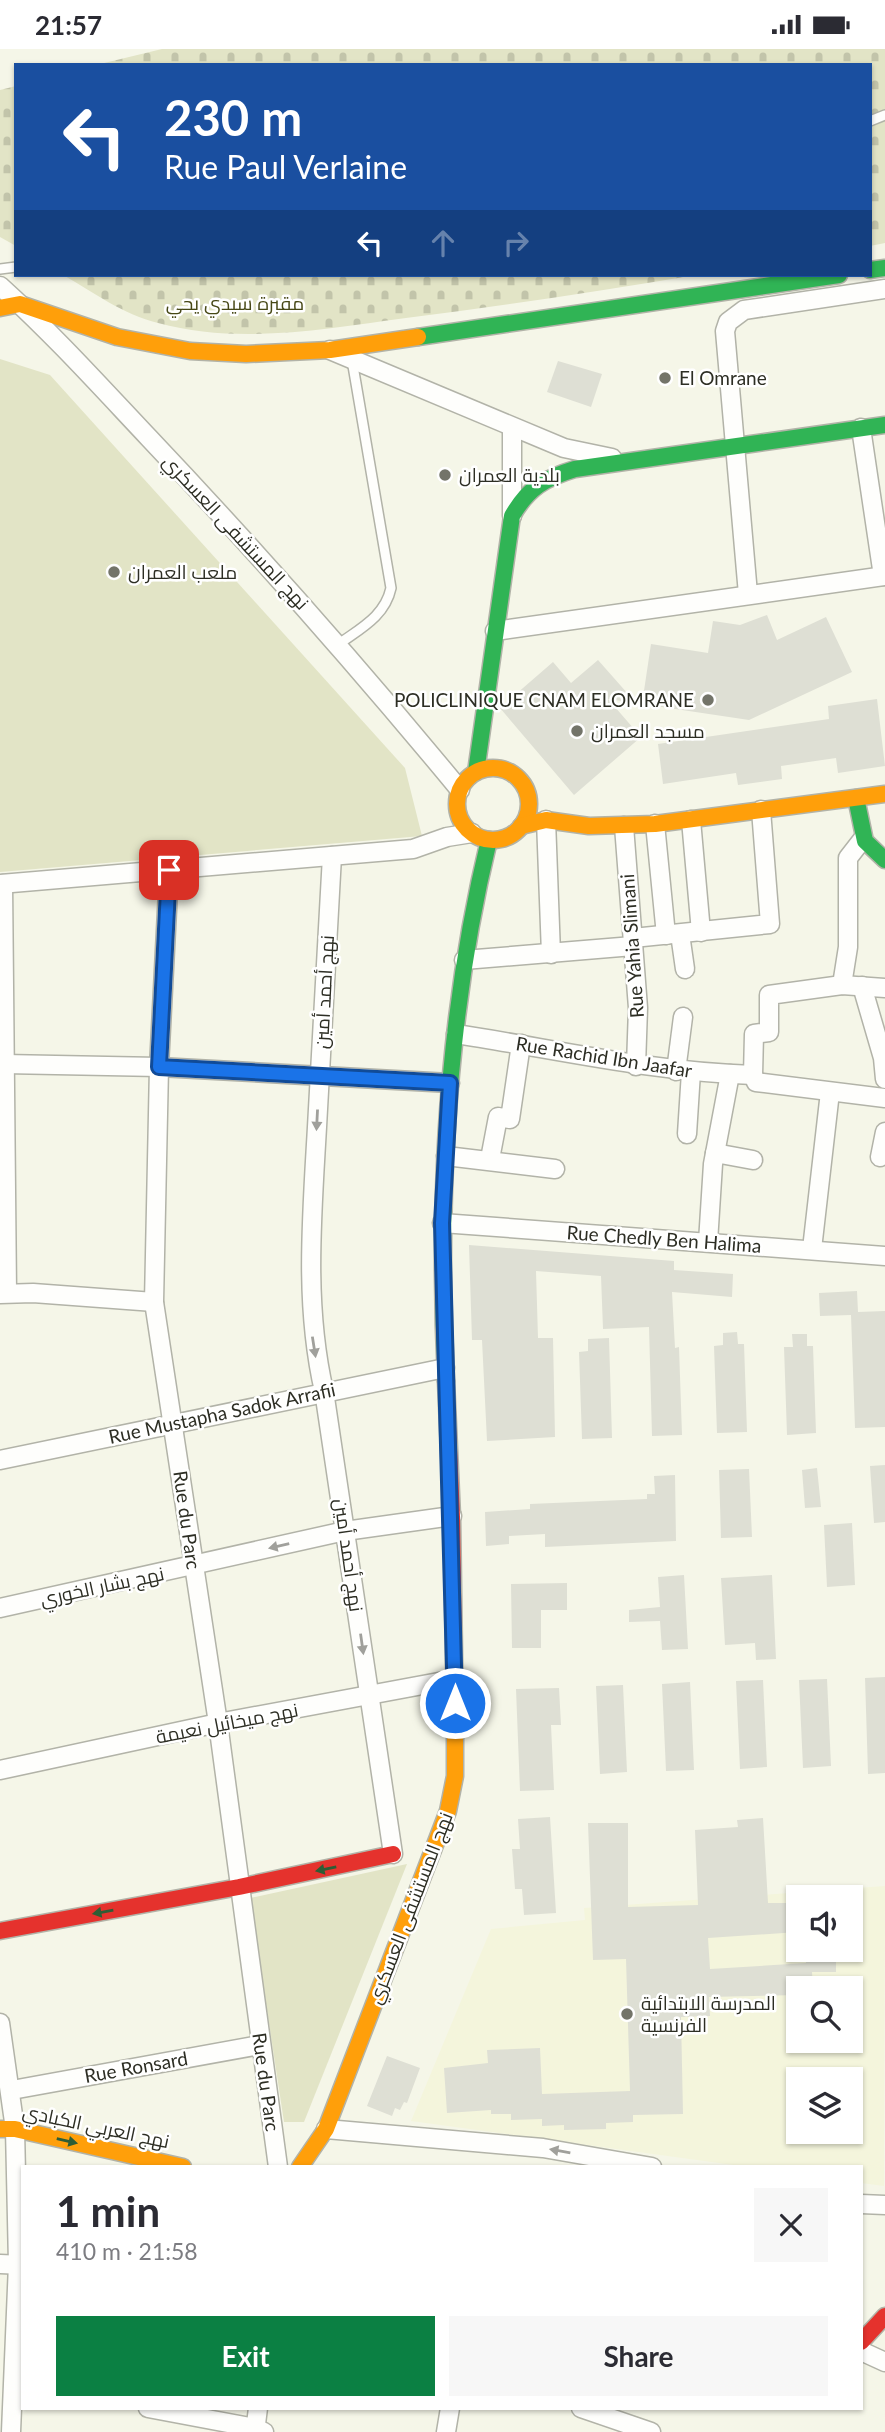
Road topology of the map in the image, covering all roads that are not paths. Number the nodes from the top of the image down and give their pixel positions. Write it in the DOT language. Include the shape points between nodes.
graph roads {
  1 [pos="825,277"];
  2 [pos="0,286"];
  3 [pos="885,289"];
  4 [pos="20,304"];
  5 [pos="0,308"];
  6 [pos="330,350"];
  7 [pos="352,360"];
  8 [pos="885,425"];
  9 [pos="512,427"];
  10 [pos="861,428"];
  11 [pos="734,448"];
  12 [pos="629,460"];
  13 [pos="512,516"];
  14 [pos="884,576"];
  15 [pos="748,594"];
  16 [pos="495,631"];
  17 [pos="339,644"];
  18 [pos="476,772"];
  19 [pos="460,790"];
  20 [pos="885,794"];
  21 [pos="856,798"];
  22 [pos="761,810"];
  23 [pos="545,820"];
  24 [pos="691,820"];
  25 [pos="654,824"];
  26 [pos="521,826"];
  27 [pos="624,826"];
  28 [pos="480,837"];
  29 [pos="862,840"];
  30 [pos="332,856"];
  31 [pos="885,860"];
  32 [pos="169,870"];
  33 [pos="1,884"];
  34 [pos="701,932"];
  35 [pos="673,935"];
  36 [pos="633,942"];
  37 [pos="551,954"];
  38 [pos="464,960"];
  39 [pos="685,969"];
  40 [pos="842,985"];
  41 [pos="862,986"];
  42 [pos="885,988"];
  43 [pos="683,1017"];
  44 [pos="456,1034"];
  45 [pos="521,1044"];
  46 [pos="4,1064"];
  47 [pos="636,1066"];
  48 [pos="159,1067"];
  49 [pos="684,1072"];
  50 [pos="730,1074"];
  51 [pos="753,1075"];
  52 [pos="320,1077"];
  53 [pos="885,1079"];
  54 [pos="450,1083"];
  55 [pos="830,1092"];
  56 [pos="885,1098"];
  57 [pos="885,1132"];
  58 [pos="687,1134"];
  59 [pos="715,1153"];
  60 [pos="446,1156"];
  61 [pos="880,1157"];
  62 [pos="490,1159"];
  63 [pos="753,1160"];
  64 [pos="555,1169"];
  65 [pos="442,1223"];
  66 [pos="708,1242"];
  67 [pos="812,1249"];
  68 [pos="885,1256"];
  69 [pos="4,1294"];
  70 [pos="155,1302"];
  71 [pos="445,1369"];
  72 [pos="324,1391"];
  73 [pos="173,1425"];
  74 [pos="0,1460"];
  75 [pos="452,1516"];
  76 [pos="345,1531"];
  77 [pos="194,1566"];
  78 [pos="0,1608"];
  79 [pos="455,1679"];
  80 [pos="369,1697"];
  81 [pos="218,1723"];
  82 [pos="0,1770"];
  83 [pos="393,1854"];
  84 [pos="239,1887"];
  85 [pos="0,1931"];
  86 [pos="0,2023"];
  87 [pos="260,2045"];
  88 [pos="12,2090"];
  89 [pos="8,2129"];
  90 [pos="326,2130"];
  91 [pos="174,2165"];
  92 [pos="278,2165"];
  93 [pos="301,2165"];
  94 [pos="641,2165"];
  95 [pos="863,2204"];
  96 [pos="885,2205"];
  97 [pos="14,2264"];
  98 [pos="885,2316"];
  99 [pos="863,2340"];
  100 [pos="863,2352"];
  101 [pos="885,2362"];
  102 [pos="12,2384"];
  103 [pos="158,2410"];
  104 [pos="258,2410"];
  105 [pos="450,2410"];
  106 [pos="587,2410"];
  107 [pos="258,2431"];
  108 [pos="11,2432"];
  109 [pos="446,2432"];
  110 [pos="651,2432"];
  1 -- 6 [label="street"];
  2 -- 4 [label="street, نهج المستشفى العسكري"];
  3 -- 11 [label="street" via="744,310 728,322 724,331"];
  4 -- 5 [label="street"];
  4 -- 6 [label="street" via="117,337 190,351"];
  4 -- 17 [label="street, نهج المستشفى العسكري" via="226,518"];
  6 -- 7 [label="street"];
  7 -- 9 [label="street"];
  7 -- 17 [label="lane" via="391,588 379,615"];
  8 -- 10 [label="street"];
  9 -- 12 [label="street" via="564,448"];
  9 -- 13 [label="street"];
  10 -- 11 [label="street"];
  10 -- 14 [label="street"];
  11 -- 12 [label="street"];
  11 -- 15 [label="street"];
  12 -- 13 [label="street" via="575,469 535,483"];
  13 -- 16 [label="street"];
  14 -- 15 [label="street"];
  15 -- 16 [label="street"];
  16 -- 18 [label="street"];
  17 -- 19 [label="street, نهج المستشفى العسكري"];
  18 -- 19 [label="street"];
  18 -- 26 [label="street" via="503,769 524,786 527,814"];
  19 -- 28 [label="street" via="458,814"];
  20 -- 21 [label="street"];
  21 -- 22 [label="street"];
  21 -- 29 [label="street"];
  22 -- 24 [label="street"];
  22 -- 34 [label="street" via="770,924"];
  23 -- 26 [label="street"];
  23 -- 27 [label="street"];
  23 -- 37 [label="street"];
  24 -- 25 [label="street"];
  24 -- 34 [label="street"];
  25 -- 27 [label="street"];
  25 -- 35 [label="street"];
  26 -- 28 [label="street" via="510,835"];
  27 -- 36 [label="street, Rue Yahia Slimani"];
  28 -- 30 [label="street" via="447,837 413,849"];
  28 -- 38 [label="street, نهج المستشفى العسكري"];
  29 -- 31 [label="street" via="869,851"];
  29 -- 40 [label="street" via="848,858 848,947"];
  30 -- 32 [label="street"];
  30 -- 52 [label="street, نهج أحمد أمين"];
  32 -- 33 [label="street"];
  32 -- 48 [label="street, Rue du Parc"];
  33 -- 46 [label="street"];
  34 -- 35 [label="street"];
  35 -- 36 [label="street"];
  35 -- 39 [label="street"];
  36 -- 37 [label="street"];
  36 -- 47 [label="street, Rue Yahia Slimani"];
  37 -- 38 [label="street"];
  38 -- 44 [label="street, نهج المستشفى العسكري"];
  40 -- 41 [label="street"];
  40 -- 51 [label="street" via="769,995 769,1032 754,1034"];
  41 -- 42 [label="street"];
  41 -- 53 [label="street"];
  43 -- 49 [label="street"];
  44 -- 45 [label="street, Rue Rachid Ibn Jaafar"];
  44 -- 54 [label="street, نهج المستشفى العسكري"];
  45 -- 47 [label="street, Rue Rachid Ibn Jaafar"];
  45 -- 62 [label="street" via="510,1119 498,1117"];
  46 -- 48 [label="street"];
  46 -- 69 [label="street"];
  47 -- 49 [label="street, Rue Rachid Ibn Jaafar"];
  48 -- 52 [label="street"];
  48 -- 70 [label="street, Rue du Parc"];
  49 -- 50 [label="street, Rue Rachid Ibn Jaafar"];
  49 -- 58 [label="street"];
  50 -- 51 [label="street, Rue Rachid Ibn Jaafar"];
  50 -- 59 [label="street"];
  51 -- 55 [label="street, Rue Rachid Ibn Jaafar" via="756,1082"];
  52 -- 54 [label="street"];
  52 -- 72 [label="street, نهج أحمد أمين, one-way" via="310,1303 313,1346"];
  54 -- 60 [label="street, نهج المستشفى العسكري"];
  55 -- 56 [label="street"];
  55 -- 67 [label="street"];
  57 -- 61 [label="street"];
  59 -- 63 [label="street"];
  59 -- 66 [label="street"];
  60 -- 62 [label="street"];
  60 -- 65 [label="street, نهج المستشفى العسكري"];
  62 -- 64 [label="street"];
  65 -- 66 [label="street, Rue Chedly Ben Halima"];
  65 -- 71 [label="street, نهج المستشفى العسكري"];
  66 -- 67 [label="street, Rue Chedly Ben Halima"];
  67 -- 68 [label="street, Rue Chedly Ben Halima"];
  69 -- 70 [label="street"];
  70 -- 73 [label="street, Rue du Parc"];
  71 -- 72 [label="street, Rue Mustapha Sadok Arrafii"];
  71 -- 75 [label="street, نهج المستشفى العسكري"];
  72 -- 73 [label="street, Rue Mustapha Sadok Arrafii"];
  72 -- 76 [label="street, نهج أحمد أمين"];
  73 -- 74 [label="street, Rue Mustapha Sadok Arrafii"];
  73 -- 77 [label="street, Rue du Parc"];
  75 -- 76 [label="street, نهج بشار الخوري"];
  75 -- 79 [label="street, نهج المستشفى العسكري"];
  76 -- 77 [label="street, نهج بشار الخوري, one-way"];
  76 -- 80 [label="street, نهج أحمد أمين, one-way"];
  77 -- 78 [label="street, نهج بشار الخوري"];
  77 -- 81 [label="street, Rue du Parc"];
  79 -- 80 [label="street, نهج ميخائيل نعيمة"];
  79 -- 90 [label="street, نهج المستشفى العسكري" via="455,1776 448,1811"];
  80 -- 81 [label="street, نهج ميخائيل نعيمة"];
  80 -- 83 [label="street, نهج أحمد أمين"];
  81 -- 82 [label="street, نهج ميخائيل نعيمة"];
  81 -- 84 [label="street, Rue du Parc"];
  83 -- 84 [label="street, نهج أحمد أمين, one-way"];
  84 -- 85 [label="street, نهج أحمد أمين, one-way"];
  84 -- 87 [label="street, Rue du Parc"];
  86 -- 88 [label="street"];
  87 -- 88 [label="street, Rue Ronsard"];
  87 -- 92 [label="street, Rue du Parc"];
  88 -- 89 [label="street"];
  89 -- 91 [label="street, نهج العربي الكبادي, one-way"];
  89 -- 97 [label="street"];
  90 -- 93 [label="street, نهج المستشفى العسكري"];
  94 -- 90 [label="street, one-way" via="543,2148"];
  95 -- 96 [label="street"];
  97 -- 102 [label="street"];
  98 -- 99 [label="street"];
  100 -- 101 [label="street"];
  102 -- 108 [label="street"];
  103 -- 107 [label="street"];
  104 -- 107 [label="street"];
  105 -- 109 [label="street"];
  106 -- 110 [label="street"];
}
